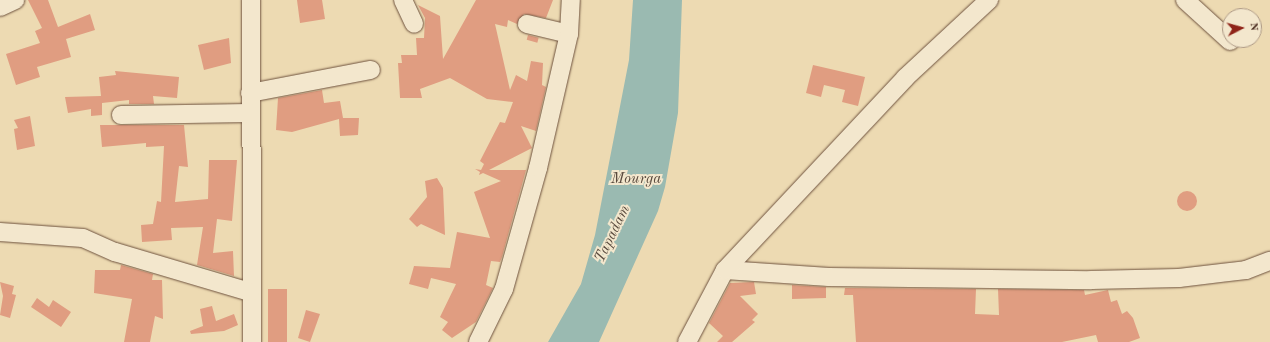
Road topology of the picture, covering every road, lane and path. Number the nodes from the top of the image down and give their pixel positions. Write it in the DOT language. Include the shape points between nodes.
graph roads {
  1 [pos="15,0"];
  2 [pos="251,0"];
  3 [pos="404,0"];
  4 [pos="571,0"];
  5 [pos="990,0"];
  6 [pos="1185,0"];
  7 [pos="0,7"];
  8 [pos="414,24"];
  9 [pos="527,24"];
  10 [pos="569,34"];
  11 [pos="1222,34"];
  12 [pos="371,70"];
  13 [pos="250,93"];
  14 [pos="249,113"];
  15 [pos="121,115"];
  16 [pos="0,232"];
  17 [pos="1270,261"];
  18 [pos="725,270"];
  19 [pos="250,292"];
  20 [pos="252,342"];
  21 [pos="478,342"];
  22 [pos="688,342"];
  1 -- 7 [label="street"];
  2 -- 13 [label="street"];
  3 -- 8 [label="street"];
  4 -- 10 [label="street"];
  5 -- 18 [label="street" via="905,78"];
  6 -- 11 [label="street"];
  9 -- 10 [label="street"];
  10 -- 21 [label="street" via="538,168 504,289"];
  12 -- 13 [label="street"];
  13 -- 14 [label="street"];
  14 -- 15 [label="street"];
  14 -- 19 [label="street"];
  16 -- 19 [label="street" via="83,238 115,252"];
  17 -- 18 [label="street" via="1246,270 1179,278 1098,280 829,277"];
  18 -- 22 [label="street"];
  19 -- 20 [label="street"];
}
